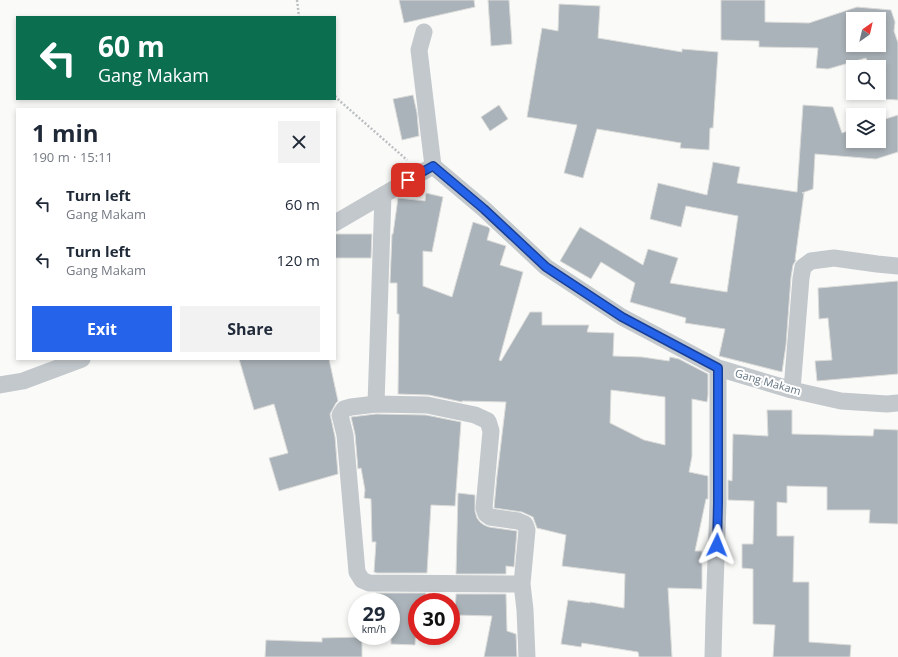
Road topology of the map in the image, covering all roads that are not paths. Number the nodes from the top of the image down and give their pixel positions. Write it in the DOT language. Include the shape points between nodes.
graph roads {
  1 [pos="424,32"];
  2 [pos="427,169"];
  3 [pos="383,195"];
  4 [pos="336,222"];
  5 [pos="898,266"];
  6 [pos="79,360"];
  7 [pos="718,368"];
  8 [pos="0,385"];
  9 [pos="792,390"];
  10 [pos="898,403"];
  11 [pos="376,404"];
  12 [pos="522,584"];
  13 [pos="527,657"];
  14 [pos="713,657"];
  1 -- 2 [label="street" via="419,50"];
  2 -- 3 [label="street"];
  2 -- 7 [label="street, Gang Makam" via="484,209 546,267 622,317"];
  3 -- 4 [label="street"];
  3 -- 11 [label="street"];
  5 -- 9 [label="street" via="834,258 811,261 804,267"];
  6 -- 8 [label="street" via="23,381"];
  7 -- 9 [label="street, Gang Makam"];
  7 -- 14 [label="street" via="718,503"];
  9 -- 10 [label="street, Gang Makam" via="841,402"];
  11 -- 12 [label="street" via="427,406 475,415 488,421 492,431 484,508 490,517 525,524 527,530"];
  11 -- 12 [label="street" via="344,409 340,415 345,435 357,572 362,580 369,583"];
  12 -- 13 [label="street"];
}
